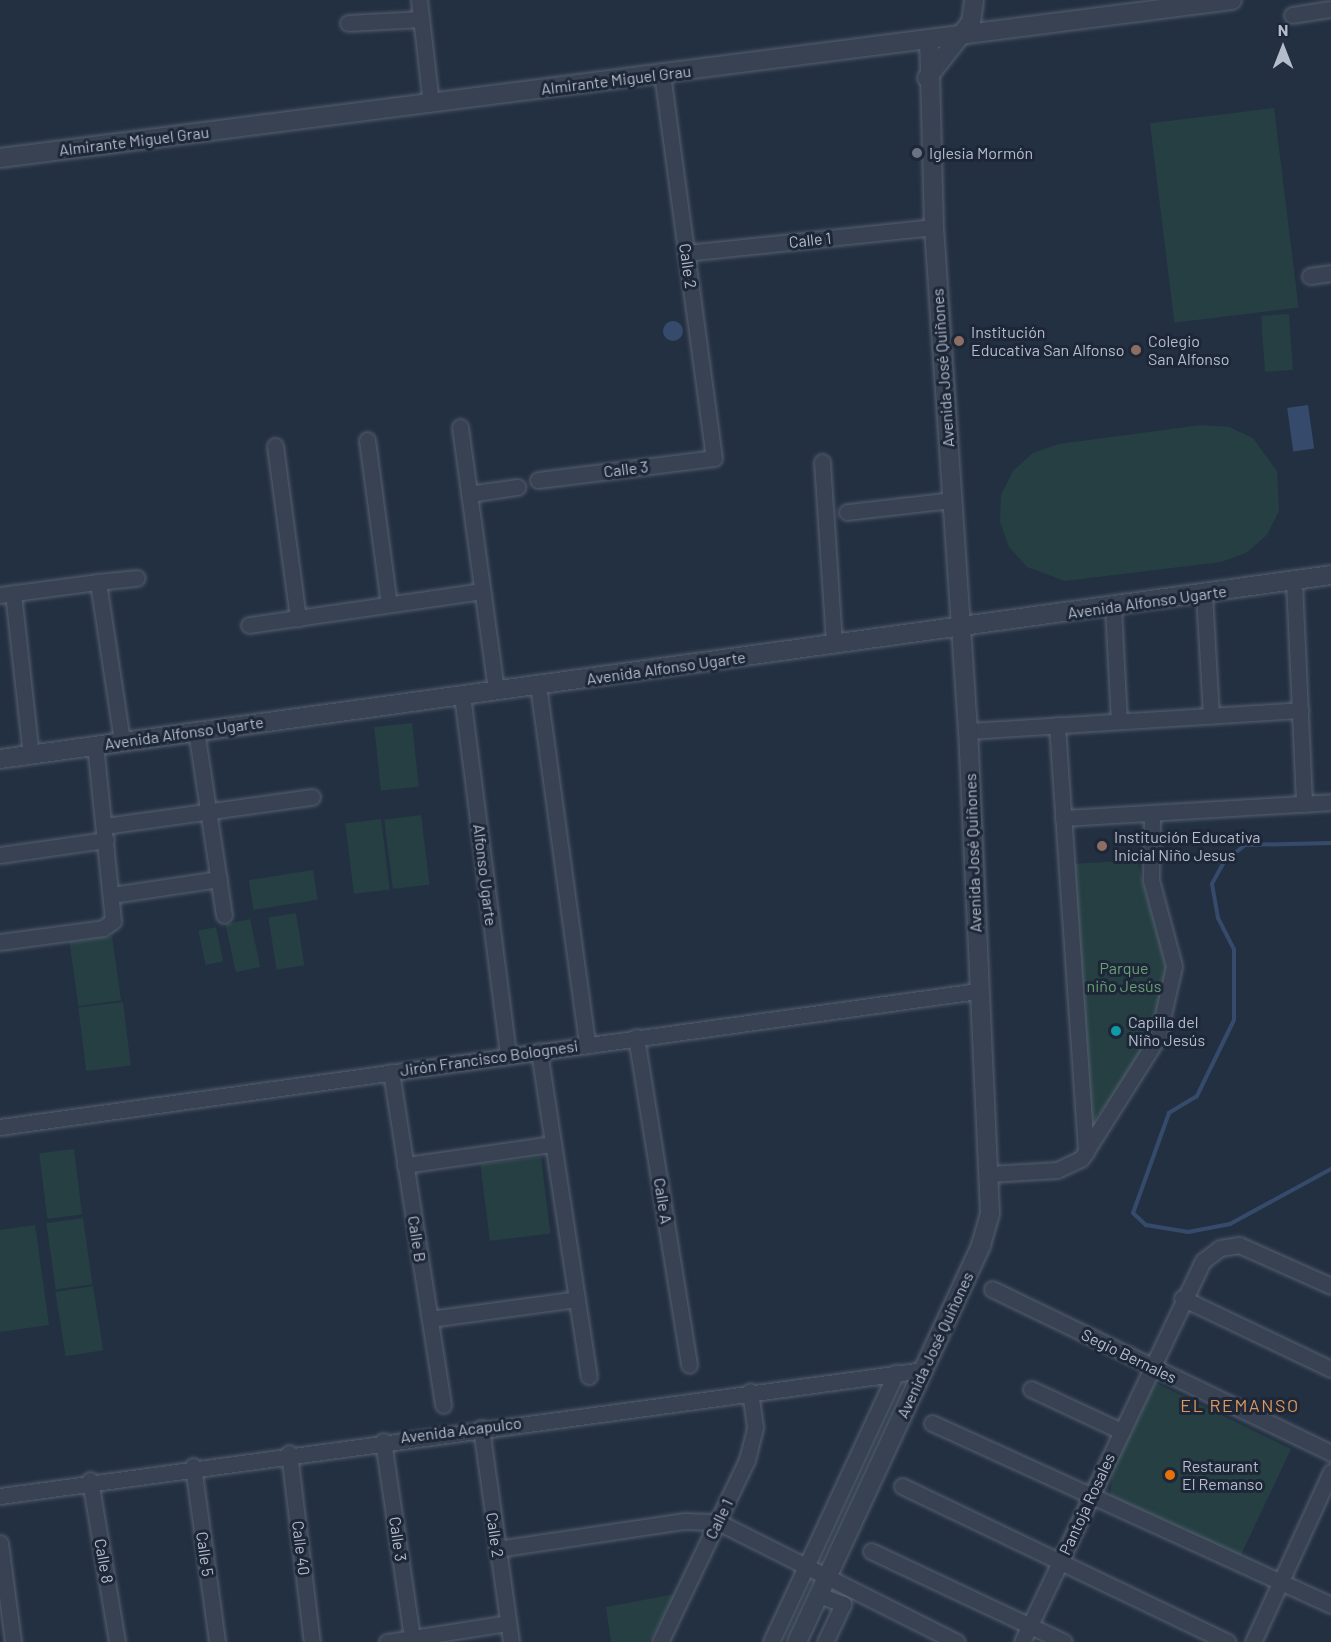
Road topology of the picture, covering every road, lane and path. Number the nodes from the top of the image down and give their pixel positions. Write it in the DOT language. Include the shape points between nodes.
graph roads {
  1 [pos="418,0"];
  2 [pos="974,0"];
  3 [pos="1233,0"];
  4 [pos="1197,2"];
  5 [pos="1331,9"];
  6 [pos="1292,15"];
  7 [pos="421,20"];
  8 [pos="348,23"];
  9 [pos="962,36"];
  10 [pos="929,40"];
  11 [pos="662,74"];
  12 [pos="927,78"];
  13 [pos="431,103"];
  14 [pos="0,158"];
  15 [pos="934,227"];
  16 [pos="686,253"];
  17 [pos="1331,273"];
  18 [pos="1310,276"];
  19 [pos="460,427"];
  20 [pos="367,440"];
  21 [pos="275,446"];
  22 [pos="714,458"];
  23 [pos="822,462"];
  24 [pos="538,480"];
  25 [pos="517,487"];
  26 [pos="469,494"];
  27 [pos="952,500"];
  28 [pos="847,512"];
  29 [pos="1331,575"];
  30 [pos="136,578"];
  31 [pos="1294,581"];
  32 [pos="98,582"];
  33 [pos="482,591"];
  34 [pos="7,594"];
  35 [pos="1204,594"];
  36 [pos="390,604"];
  37 [pos="1113,606"];
  38 [pos="298,618"];
  39 [pos="249,625"];
  40 [pos="961,628"];
  41 [pos="834,645"];
  42 [pos="538,685"];
  43 [pos="496,690"];
  44 [pos="462,695"];
  45 [pos="1300,710"];
  46 [pos="1211,716"];
  47 [pos="1119,721"];
  48 [pos="1057,725"];
  49 [pos="196,730"];
  50 [pos="968,731"];
  51 [pos="122,741"];
  52 [pos="95,745"];
  53 [pos="31,754"];
  54 [pos="0,759"];
  55 [pos="312,797"];
  56 [pos="1331,802"];
  57 [pos="1304,804"];
  58 [pos="208,812"];
  59 [pos="1152,813"];
  60 [pos="1063,818"];
  61 [pos="105,833"];
  62 [pos="0,855"];
  63 [pos="219,879"];
  64 [pos="112,895"];
  65 [pos="224,915"];
  66 [pos="0,942"];
  67 [pos="978,991"];
  68 [pos="636,1038"];
  69 [pos="587,1044"];
  70 [pos="539,1051"];
  71 [pos="508,1055"];
  72 [pos="391,1072"];
  73 [pos="0,1127"];
  74 [pos="553,1144"];
  75 [pos="1086,1152"];
  76 [pos="405,1165"];
  77 [pos="990,1174"];
  78 [pos="1331,1286"];
  79 [pos="992,1289"];
  80 [pos="1182,1298"];
  81 [pos="577,1299"];
  82 [pos="430,1319"];
  83 [pos="689,1365"];
  84 [pos="1152,1367"];
  85 [pos="1331,1369"];
  86 [pos="923,1370"];
  87 [pos="896,1373"];
  88 [pos="589,1376"];
  89 [pos="1031,1389"];
  90 [pos="750,1391"];
  91 [pos="443,1406"];
  92 [pos="932,1423"];
  93 [pos="481,1428"];
  94 [pos="1121,1431"];
  95 [pos="383,1441"];
  96 [pos="289,1453"];
  97 [pos="1331,1453"];
  98 [pos="193,1466"];
  99 [pos="1331,1472"];
  100 [pos="90,1480"];
  101 [pos="902,1486"];
  102 [pos="1091,1494"];
  103 [pos="0,1497"];
  104 [pos="718,1522"];
  105 [pos="0,1543"];
  106 [pos="497,1549"];
  107 [pos="871,1551"];
  108 [pos="1059,1564"];
  109 [pos="805,1567"];
  110 [pos="1282,1581"];
  111 [pos="823,1587"];
  112 [pos="1331,1605"];
  113 [pos="508,1623"];
  114 [pos="1030,1626"];
  115 [pos="412,1638"];
  116 [pos="14,1642"];
  117 [pos="117,1642"];
  118 [pos="217,1642"];
  119 [pos="312,1642"];
  120 [pos="387,1642"];
  121 [pos="510,1642"];
  122 [pos="660,1642"];
  123 [pos="771,1642"];
  124 [pos="797,1642"];
  125 [pos="825,1642"];
  126 [pos="957,1642"];
  127 [pos="1022,1642"];
  128 [pos="1064,1642"];
  129 [pos="1227,1642"];
  130 [pos="1253,1642"];
  1 -- 7 [label="street"];
  2 -- 9 [label="street"];
  3 -- 4 [label="street, Almirante Miguel Grau"];
  4 -- 9 [label="street, Almirante Miguel Grau"];
  5 -- 6 [label="street"];
  7 -- 8 [label="street"];
  7 -- 13 [label="street"];
  9 -- 10 [label="street, Almirante Miguel Grau"];
  9 -- 12 [label="street"];
  10 -- 11 [label="street, Almirante Miguel Grau"];
  10 -- 12 [label="street, Avenida José Quiñones"];
  11 -- 13 [label="street, Almirante Miguel Grau"];
  11 -- 16 [label="street, Calle 2"];
  12 -- 15 [label="street, Avenida José Quiñones"];
  13 -- 14 [label="street, Almirante Miguel Grau"];
  15 -- 16 [label="street, Calle 1"];
  15 -- 27 [label="street, Avenida José Quiñones"];
  16 -- 22 [label="street, Calle 2"];
  17 -- 18 [label="street"];
  19 -- 26 [label="street"];
  20 -- 36 [label="street"];
  21 -- 38 [label="street"];
  22 -- 24 [label="street, Calle 3"];
  23 -- 41 [label="street"];
  25 -- 26 [label="street"];
  26 -- 33 [label="street"];
  27 -- 28 [label="street"];
  27 -- 40 [label="street, Avenida José Quiñones"];
  29 -- 31 [label="street, Avenida Alfonso Ugarte"];
  30 -- 32 [label="street"];
  31 -- 35 [label="street, Avenida Alfonso Ugarte"];
  31 -- 45 [label="street"];
  32 -- 34 [label="street"];
  32 -- 51 [label="street"];
  33 -- 36 [label="street"];
  33 -- 43 [label="street"];
  34 -- 53 [label="street"];
  35 -- 37 [label="street, Avenida Alfonso Ugarte"];
  35 -- 46 [label="street"];
  36 -- 38 [label="street"];
  37 -- 40 [label="street, Avenida Alfonso Ugarte"];
  37 -- 47 [label="street"];
  38 -- 39 [label="street"];
  40 -- 41 [label="street, Avenida Alfonso Ugarte"];
  40 -- 50 [label="street, Avenida José Quiñones"];
  41 -- 42 [label="street, Avenida Alfonso Ugarte"];
  42 -- 43 [label="street, Avenida Alfonso Ugarte"];
  42 -- 69 [label="street"];
  43 -- 44 [label="street, Avenida Alfonso Ugarte"];
  44 -- 49 [label="street, Avenida Alfonso Ugarte"];
  44 -- 71 [label="street, Alfonso Ugarte"];
  45 -- 46 [label="street"];
  45 -- 57 [label="street"];
  46 -- 47 [label="street"];
  47 -- 48 [label="street"];
  48 -- 50 [label="street"];
  48 -- 60 [label="street"];
  49 -- 51 [label="street, Avenida Alfonso Ugarte"];
  49 -- 58 [label="street"];
  50 -- 67 [label="street, Avenida José Quiñones"];
  51 -- 52 [label="street, Avenida Alfonso Ugarte"];
  52 -- 53 [label="street, Avenida Alfonso Ugarte"];
  52 -- 61 [label="street"];
  53 -- 54 [label="street, Avenida Alfonso Ugarte"];
  55 -- 58 [label="street"];
  56 -- 57 [label="street"];
  57 -- 59 [label="street"];
  58 -- 61 [label="street"];
  58 -- 63 [label="street"];
  59 -- 60 [label="street"];
  59 -- 75 [label="street" via="1150,880 1171,949 1174,986 1149,1056"];
  60 -- 75 [label="street"];
  61 -- 62 [label="street"];
  61 -- 64 [label="street"];
  63 -- 64 [label="street"];
  63 -- 65 [label="street"];
  64 -- 66 [label="street" via="114,916 108,926"];
  67 -- 68 [label="street, Jirón Francisco Bolognesi"];
  67 -- 77 [label="street, Avenida José Quiñones"];
  68 -- 69 [label="street, Jirón Francisco Bolognesi"];
  68 -- 83 [label="street, Calle A"];
  69 -- 70 [label="street, Jirón Francisco Bolognesi"];
  70 -- 71 [label="street, Jirón Francisco Bolognesi"];
  70 -- 74 [label="street"];
  71 -- 72 [label="street, Jirón Francisco Bolognesi"];
  72 -- 73 [label="street, Jirón Francisco Bolognesi"];
  72 -- 76 [label="street, Calle B"];
  74 -- 76 [label="street"];
  74 -- 81 [label="street"];
  75 -- 77 [label="street" via="1057,1170"];
  76 -- 82 [label="street, Calle B"];
  77 -- 86 [label="street, Avenida José Quiñones" via="981,1245"];
  78 -- 80 [label="street, Pantoja Rosales" via="1239,1245 1220,1248 1203,1261"];
  79 -- 84 [label="street, Segio Bernales"];
  80 -- 84 [label="street, Pantoja Rosales"];
  80 -- 85 [label="street"];
  81 -- 82 [label="street"];
  81 -- 88 [label="street"];
  82 -- 91 [label="street, Calle B"];
  84 -- 94 [label="street, Pantoja Rosales"];
  84 -- 97 [label="street, Segio Bernales"];
  86 -- 87 [label="street, Avenida Acapulco"];
  86 -- 111 [label="street, Avenida José Quiñones"];
  87 -- 90 [label="street, Avenida Acapulco"];
  87 -- 109 [label="street"];
  89 -- 94 [label="street"];
  90 -- 93 [label="street, Avenida Acapulco"];
  90 -- 104 [label="street, Calle 1" via="755,1407 752,1443"];
  92 -- 102 [label="street"];
  93 -- 95 [label="street, Avenida Acapulco"];
  93 -- 106 [label="street, Calle 2"];
  94 -- 102 [label="street, Pantoja Rosales"];
  95 -- 96 [label="street, Avenida Acapulco"];
  95 -- 115 [label="street, Calle 3"];
  96 -- 98 [label="street, Avenida Acapulco"];
  96 -- 119 [label="street, Calle 40"];
  98 -- 100 [label="street, Avenida Acapulco"];
  98 -- 118 [label="street, Calle 5"];
  99 -- 110 [label="street"];
  100 -- 103 [label="street, Avenida Acapulco"];
  100 -- 117 [label="street, Calle 8"];
  101 -- 108 [label="street"];
  102 -- 108 [label="street, Pantoja Rosales"];
  102 -- 110 [label="street"];
  104 -- 106 [label="street" via="686,1521"];
  104 -- 109 [label="street"];
  104 -- 122 [label="street, Calle 1"];
  105 -- 116 [label="street"];
  106 -- 113 [label="street, Calle 2"];
  107 -- 114 [label="street"];
  108 -- 114 [label="street, Pantoja Rosales"];
  108 -- 129 [label="street"];
  109 -- 111 [label="street"];
  109 -- 123 [label="street"];
  110 -- 112 [label="street"];
  110 -- 130 [label="street"];
  111 -- 124 [label="street, Avenida José Quiñones"];
  111 -- 125 [label="street" via="843,1604"];
  111 -- 126 [label="street"];
  113 -- 115 [label="street"];
  113 -- 121 [label="street, Calle 2"];
  114 -- 127 [label="street, Pantoja Rosales"];
  114 -- 128 [label="street"];
  115 -- 120 [label="street"];
}
